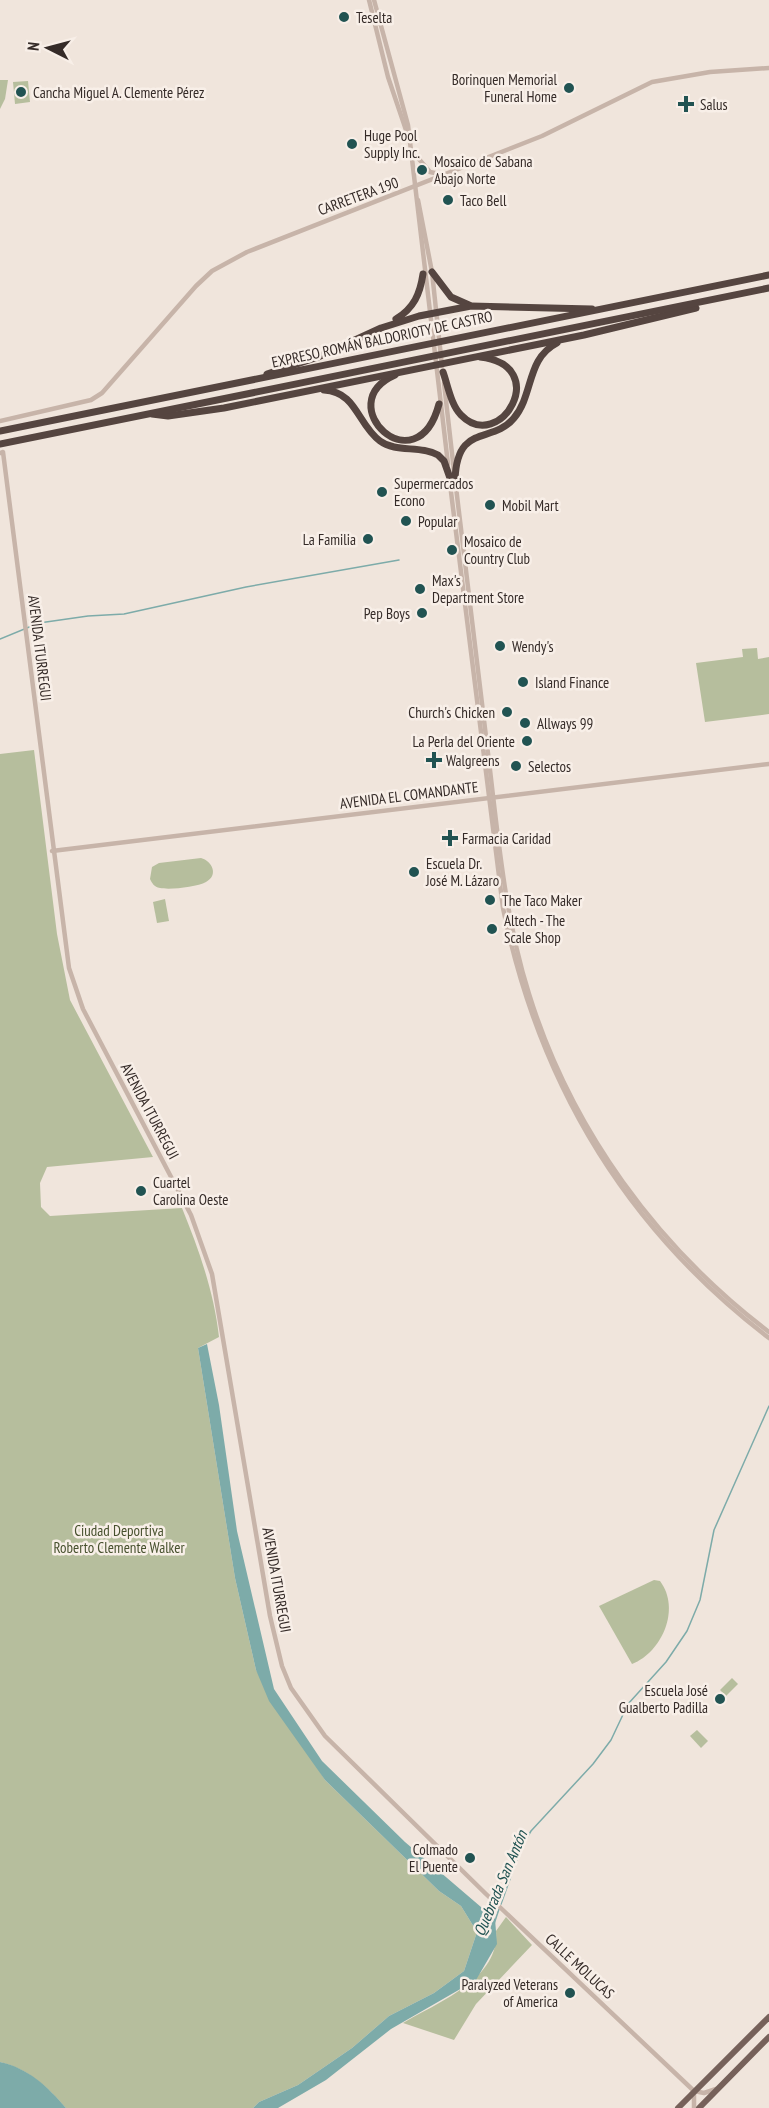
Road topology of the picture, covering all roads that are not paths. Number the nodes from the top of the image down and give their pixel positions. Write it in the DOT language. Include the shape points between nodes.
graph roads {
  1 [pos="369,0"];
  2 [pos="374,0"];
  3 [pos="769,68"];
  4 [pos="406,133"];
  5 [pos="410,148"];
  6 [pos="444,175"];
  7 [pos="415,188"];
  8 [pos="432,272"];
  9 [pos="423,274"];
  10 [pos="769,274"];
  11 [pos="769,288"];
  12 [pos="727,298"];
  13 [pos="471,306"];
  14 [pos="597,310"];
  15 [pos="437,313"];
  16 [pos="429,314"];
  17 [pos="381,328"];
  18 [pos="570,338"];
  19 [pos="474,357"];
  20 [pos="416,368"];
  21 [pos="439,373"];
  22 [pos="248,381"];
  23 [pos="315,389"];
  24 [pos="439,404"];
  25 [pos="144,413"];
  26 [pos="0,421"];
  27 [pos="0,431"];
  28 [pos="0,444"];
  29 [pos="1,453"];
  30 [pos="452,479"];
  31 [pos="769,764"];
  32 [pos="491,798"];
  33 [pos="52,851"];
  34 [pos="769,1332"];
  35 [pos="769,1338"];
  36 [pos="450,1858"];
  37 [pos="769,2016"];
  38 [pos="769,2037"];
  39 [pos="721,2086"];
  40 [pos="694,2091"];
  41 [pos="678,2108"];
  42 [pos="693,2108"];
  43 [pos="699,2108"];
  1 -- 4 [label="street"];
  2 -- 4 [label="street" via="408,125"];
  3 -- 6 [label="street, CARRETERA 190" via="710,72 652,82 543,136"];
  4 -- 5 [label="street"];
  5 -- 6 [label="street" via="430,172"];
  5 -- 7 [label="street"];
  6 -- 7 [label="street, CARRETERA 190"];
  7 -- 8 [label="street"];
  7 -- 9 [label="street"];
  7 -- 26 [label="street, CARRETERA 190" via="281,238 212,271 102,393 81,402"];
  8 -- 13 [label="highway" via="451,297"];
  8 -- 15 [label="street"];
  9 -- 16 [label="street"];
  9 -- 17 [label="highway" via="421,292 413,304"];
  10 -- 14 [label="highway, EXPRESO ROMÁN BALDORIOTY DE CASTRO"];
  11 -- 12 [label="highway, EXPRESO ROMÁN BALDORIOTY DE CASTRO"];
  12 -- 18 [label="highway" via="669,316"];
  12 -- 25 [label="highway, EXPRESO ROMÁN BALDORIOTY DE CASTRO"];
  13 -- 14 [label="highway"];
  13 -- 15 [label="highway"];
  14 -- 22 [label="highway, EXPRESO ROMÁN BALDORIOTY DE CASTRO"];
  15 -- 16 [label="highway"];
  15 -- 21 [label="street"];
  16 -- 17 [label="highway"];
  16 -- 21 [label="street"];
  17 -- 22 [label="highway" via="318,357"];
  18 -- 19 [label="highway"];
  18 -- 30 [label="highway" via="540,356 514,419 466,445"];
  19 -- 20 [label="highway"];
  19 -- 21 [label="highway" via="500,362 515,379 515,400 500,420 478,423 461,415"];
  20 -- 23 [label="highway"];
  20 -- 24 [label="highway" via="389,378 377,388 371,403 376,425 391,438 418,438 433,422"];
  21 -- 24 [label="street"];
  21 -- 30 [label="street"];
  22 -- 27 [label="highway, EXPRESO ROMÁN BALDORIOTY DE CASTRO"];
  23 -- 25 [label="highway" via="213,410 168,416"];
  23 -- 30 [label="highway" via="332,391 348,399 384,443 438,455"];
  24 -- 30 [label="street"];
  25 -- 28 [label="highway, EXPRESO ROMÁN BALDORIOTY DE CASTRO"];
  29 -- 33 [label="street, AVENIDA ITURREGUI"];
  30 -- 32 [label="street"];
  31 -- 32 [label="street, AVENIDA EL COMANDANTE"];
  32 -- 33 [label="street, AVENIDA EL COMANDANTE"];
  32 -- 34 [label="street" via="507,908 523,974 554,1061 582,1118 608,1162 664,1235 720,1292"];
  32 -- 35 [label="street" via="502,908 515,966 536,1030 564,1093 605,1165 655,1232 722,1300"];
  33 -- 36 [label="street, AVENIDA ITURREGUI" via="67,959 76,993 191,1215 213,1274 267,1596 284,1672 300,1703 325,1736"];
  36 -- 40 [label="street, CALLE MOLUCAS"];
  37 -- 40 [label="main road"];
  38 -- 39 [label="main road"];
  39 -- 40 [label="street" via="704,2093"];
  39 -- 43 [label="main road"];
  40 -- 41 [label="main road"];
  40 -- 42 [label="street"];
}
